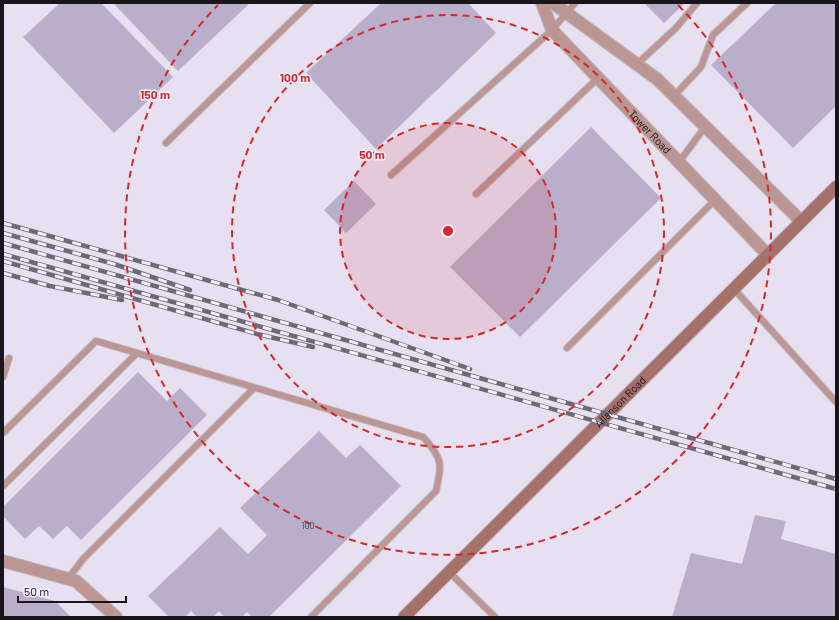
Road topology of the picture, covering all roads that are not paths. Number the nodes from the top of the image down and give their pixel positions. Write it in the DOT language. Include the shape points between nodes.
graph roads {
  1 [pos="310,3"];
  2 [pos="542,3"];
  3 [pos="553,3"];
  4 [pos="575,3"];
  5 [pos="698,3"];
  6 [pos="747,3"];
  7 [pos="567,12"];
  8 [pos="552,30"];
  9 [pos="637,64"];
  10 [pos="598,78"];
  11 [pos="674,96"];
  12 [pos="705,127"];
  13 [pos="166,143"];
  14 [pos="679,162"];
  15 [pos="391,175"];
  16 [pos="836,187"];
  17 [pos="476,194"];
  18 [pos="715,200"];
  19 [pos="801,221"];
  20 [pos="768,255"];
  21 [pos="734,289"];
  22 [pos="567,348"];
  23 [pos="137,353"];
  24 [pos="9,358"];
  25 [pos="3,377"];
  26 [pos="254,388"];
  27 [pos="836,402"];
  28 [pos="3,433"];
  29 [pos="3,486"];
  30 [pos="3,561"];
  31 [pos="449,572"];
  32 [pos="68,579"];
  33 [pos="410,615"];
  34 [pos="116,617"];
  35 [pos="311,617"];
  36 [pos="495,617"];
  1 -- 13 [label="lane"];
  2 -- 8 [label="street, Tower Road"];
  3 -- 7 [label="street"];
  4 -- 7 [label="lane"];
  5 -- 9 [label="lane" via="676,28"];
  6 -- 11 [label="lane" via="713,35 701,67"];
  7 -- 8 [label="lane"];
  7 -- 9 [label="street"];
  8 -- 10 [label="street, Tower Road"];
  8 -- 15 [label="lane"];
  9 -- 11 [label="street"];
  10 -- 14 [label="street, Tower Road"];
  10 -- 17 [label="lane"];
  11 -- 12 [label="street"];
  12 -- 14 [label="lane"];
  12 -- 19 [label="street"];
  14 -- 18 [label="street, Tower Road"];
  16 -- 19 [label="street, Allanson Road"];
  18 -- 20 [label="street, Tower Road"];
  18 -- 22 [label="lane"];
  19 -- 20 [label="street, Allanson Road"];
  20 -- 21 [label="street, Allanson Road"];
  21 -- 27 [label="lane"];
  21 -- 31 [label="street, Allanson Road"];
  23 -- 26 [label="lane"];
  23 -- 28 [label="lane" via="96,341"];
  23 -- 29 [label="lane"];
  24 -- 25 [label="lane"];
  26 -- 32 [label="lane" via="84,559"];
  26 -- 35 [label="lane" via="423,437 435,450 441,467 436,491"];
  30 -- 32 [label="street"];
  31 -- 33 [label="street, Allanson Road"];
  31 -- 36 [label="lane"];
  32 -- 34 [label="street" via="76,581"];
}
